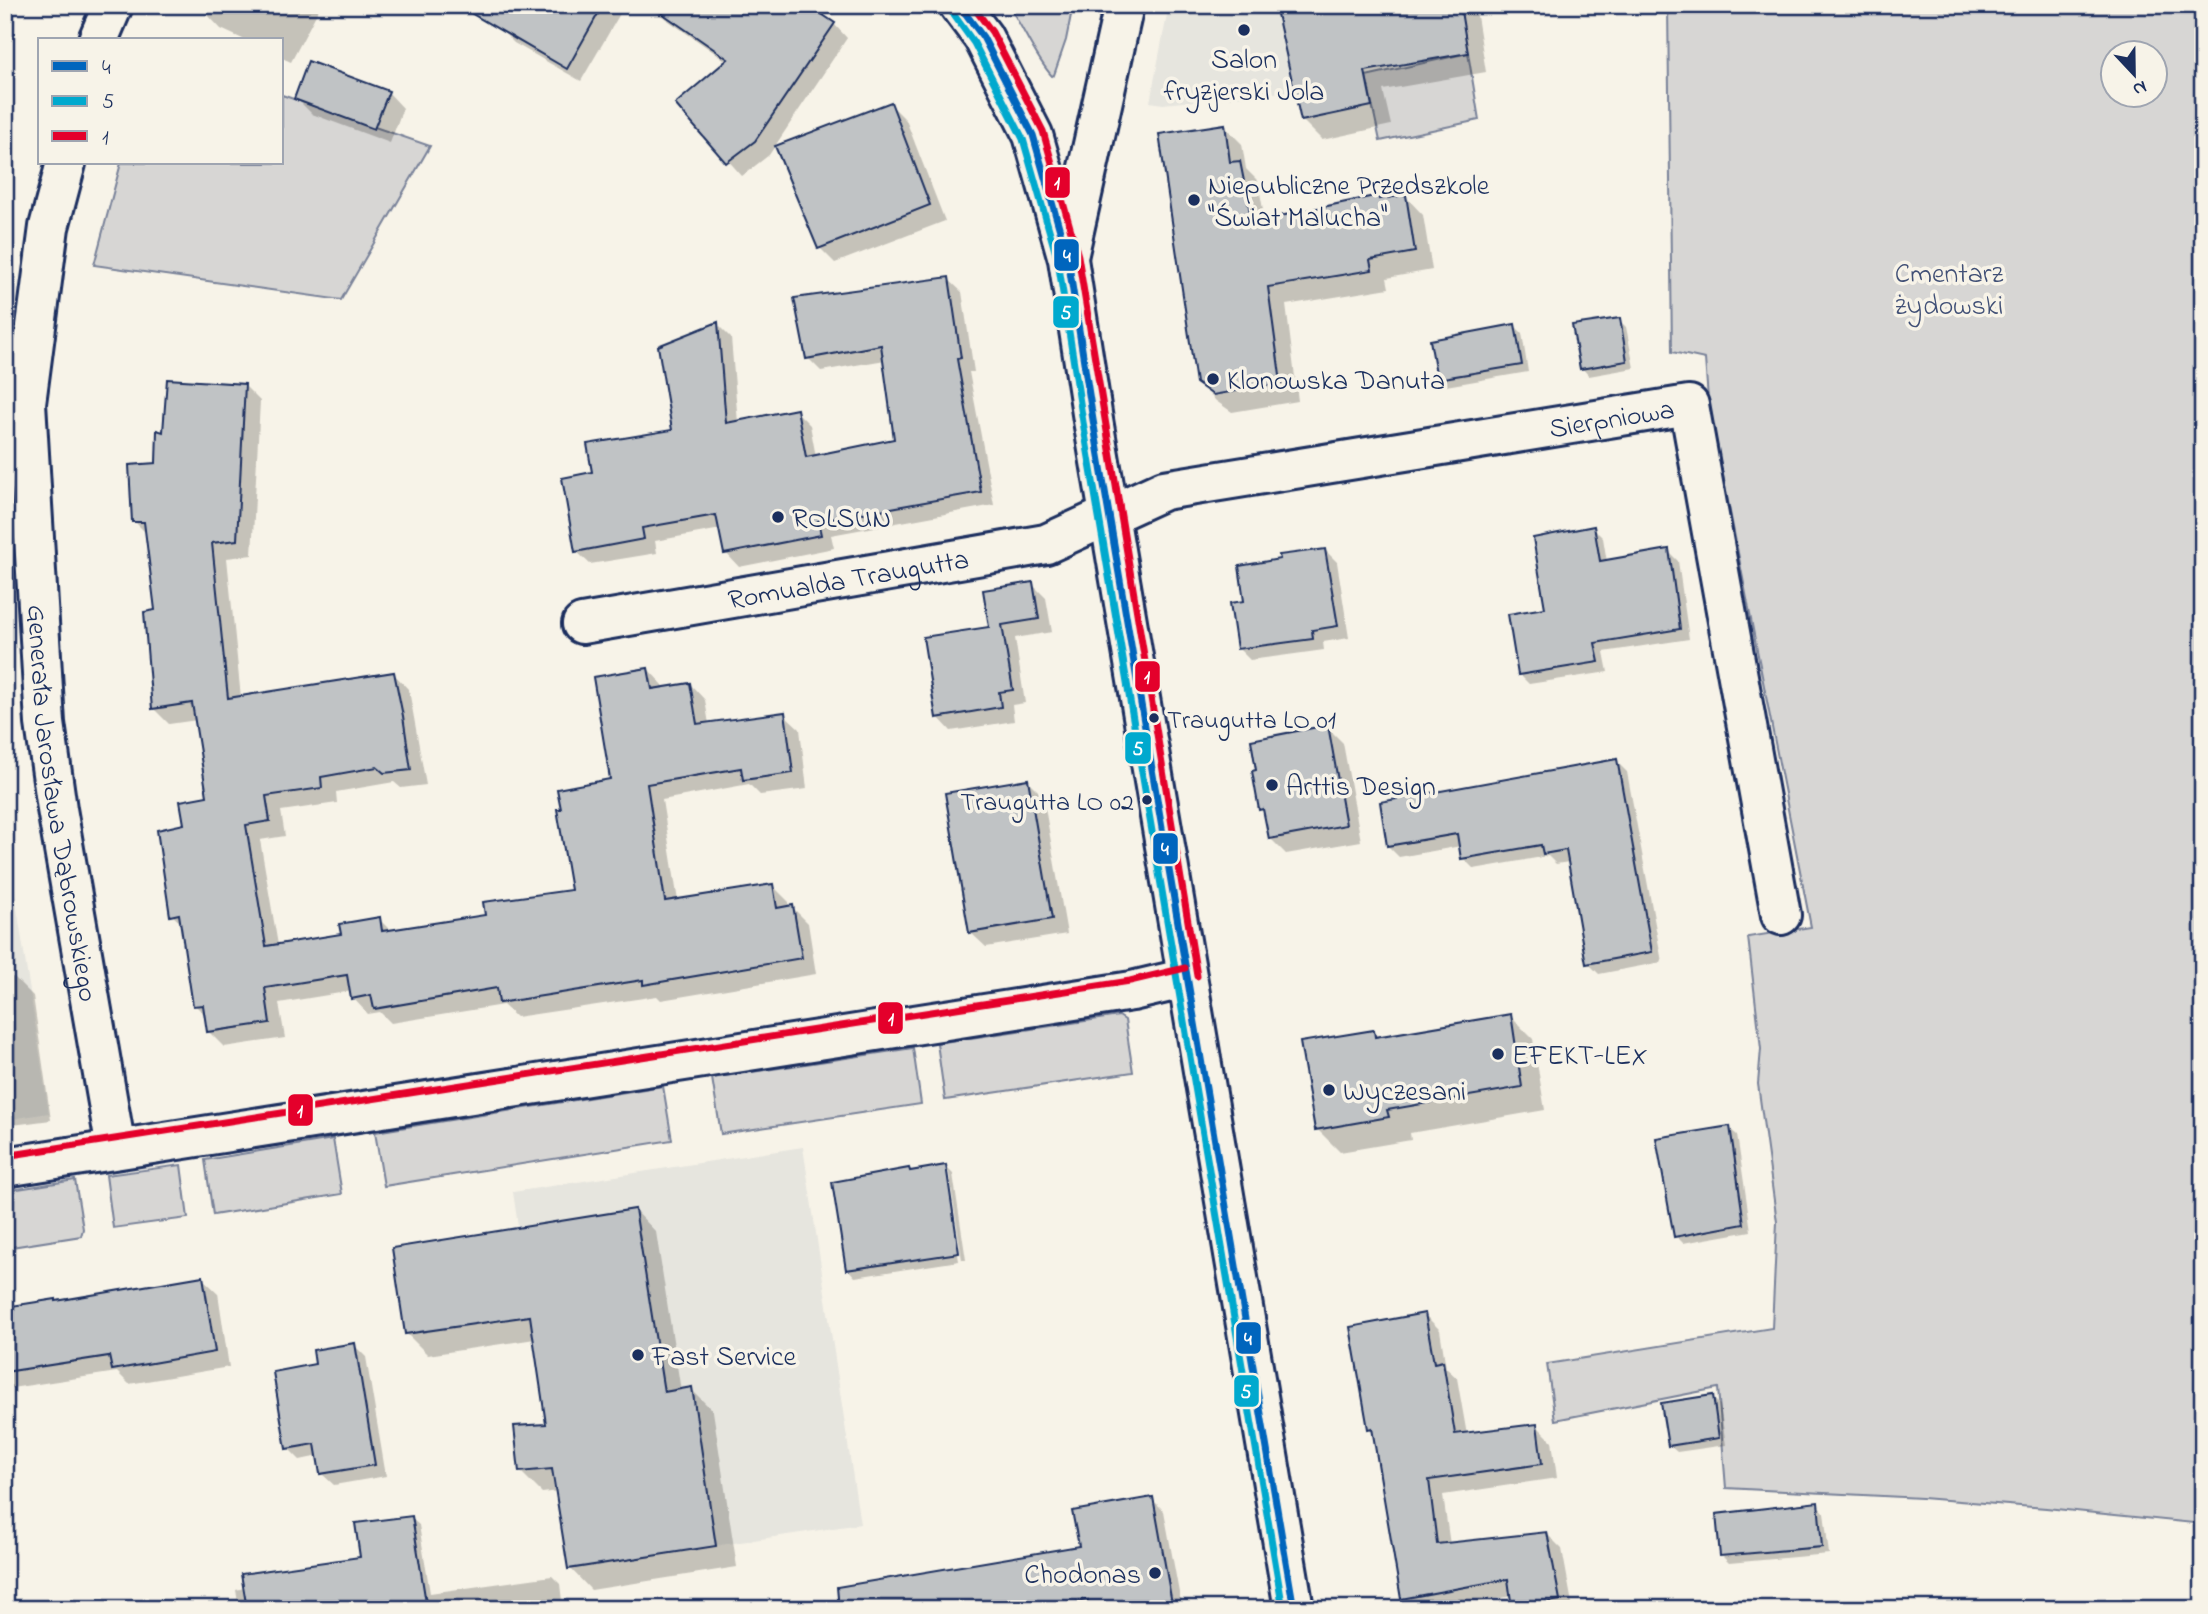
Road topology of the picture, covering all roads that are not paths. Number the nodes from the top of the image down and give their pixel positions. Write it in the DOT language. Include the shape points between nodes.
graph roads {
  1 [pos="113,5"];
  2 [pos="959,5"];
  3 [pos="1124,5"];
  4 [pos="99,38"];
  5 [pos="66,164"];
  6 [pos="1068,259"];
  7 [pos="16,402"];
  8 [pos="1110,517"];
  9 [pos="582,624"];
  10 [pos="1781,915"];
  11 [pos="1187,978"];
  12 [pos="116,1149"];
  13 [pos="5,1167"];
  14 [pos="1294,1609"];
  1 -- 4 [label="street"];
  2 -- 6 [label="street" via="983,37 1033,135"];
  3 -- 6 [label="street"];
  5 -- 7 [label="street, Generała Jarosława Dąbrowskiego"];
  6 -- 8 [label="street"];
  7 -- 12 [label="street, Generała Jarosława Dąbrowskiego" via="45,723"];
  8 -- 9 [label="street, Romualda Traugutta" via="1046,544"];
  8 -- 10 [label="street, Sierpniowa" via="1164,490 1689,405"];
  8 -- 11 [label="street"];
  11 -- 12 [label="street" via="1105,995"];
  11 -- 14 [label="street"];
  12 -- 13 [label="street"];
}
